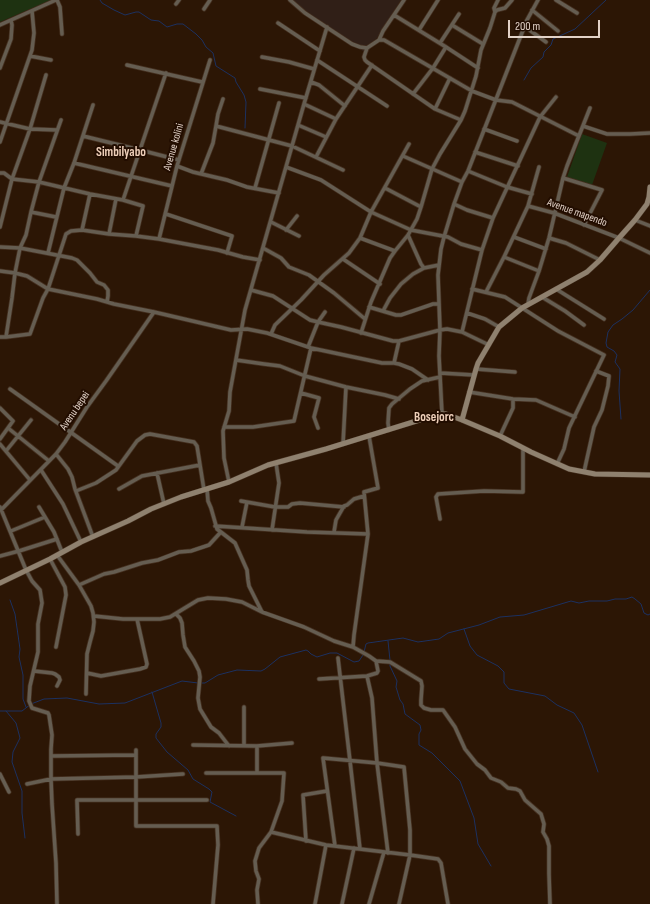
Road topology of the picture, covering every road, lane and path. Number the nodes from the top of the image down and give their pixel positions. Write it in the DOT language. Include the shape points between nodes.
graph roads {
  1 [pos="56,0"];
  2 [pos="179,0"];
  3 [pos="210,0"];
  4 [pos="290,0"];
  5 [pos="404,0"];
  6 [pos="438,0"];
  7 [pos="498,0"];
  8 [pos="512,0"];
  9 [pos="538,0"];
  10 [pos="556,0"];
  11 [pos="176,4"];
  12 [pos="204,9"];
  13 [pos="532,10"];
  14 [pos="32,11"];
  15 [pos="495,12"];
  16 [pos="577,13"];
  17 [pos="459,14"];
  18 [pos="394,15"];
  19 [pos="10,20"];
  20 [pos="278,23"];
  21 [pos="0,25"];
  22 [pos="452,25"];
  23 [pos="524,26"];
  24 [pos="327,27"];
  25 [pos="419,30"];
  26 [pos="558,31"];
  27 [pos="62,34"];
  28 [pos="379,40"];
  29 [pos="546,42"];
  30 [pos="440,43"];
  31 [pos="483,44"];
  32 [pos="446,47"];
  33 [pos="367,48"];
  34 [pos="320,51"];
  35 [pos="30,56"];
  36 [pos="262,57"];
  37 [pos="51,60"];
  38 [pos="210,60"];
  39 [pos="317,60"];
  40 [pos="127,65"];
  41 [pos="372,65"];
  42 [pos="0,68"];
  43 [pos="433,68"];
  44 [pos="478,68"];
  45 [pos="314,70"];
  46 [pos="166,74"];
  47 [pos="46,75"];
  48 [pos="450,78"];
  49 [pos="202,82"];
  50 [pos="311,82"];
  51 [pos="358,86"];
  52 [pos="260,89"];
  53 [pos="472,90"];
  54 [pos="413,94"];
  55 [pos="556,97"];
  56 [pos="306,98"];
  57 [pos="223,99"];
  58 [pos="496,100"];
  59 [pos="279,103"];
  60 [pos="304,104"];
  61 [pos="93,105"];
  62 [pos="345,106"];
  63 [pos="387,106"];
  64 [pos="590,108"];
  65 [pos="435,109"];
  66 [pos="540,116"];
  67 [pos="336,119"];
  68 [pos="61,120"];
  69 [pos="461,120"];
  70 [pos="0,122"];
  71 [pos="7,124"];
  72 [pos="298,125"];
  73 [pos="216,126"];
  74 [pos="583,126"];
  75 [pos="30,129"];
  76 [pos="484,129"];
  77 [pos="57,130"];
  78 [pos="650,133"];
  79 [pos="83,136"];
  80 [pos="326,136"];
  81 [pos="579,136"];
  82 [pos="269,140"];
  83 [pos="518,141"];
  84 [pos="0,142"];
  85 [pos="409,144"];
  86 [pos="292,146"];
  87 [pos="140,150"];
  88 [pos="475,152"];
  89 [pos="403,156"];
  90 [pos="316,157"];
  91 [pos="179,160"];
  92 [pos="74,163"];
  93 [pos="177,166"];
  94 [pos="518,166"];
  95 [pos="286,167"];
  96 [pos="539,167"];
  97 [pos="432,169"];
  98 [pos="343,170"];
  99 [pos="468,171"];
  100 [pos="0,173"];
  101 [pos="201,174"];
  102 [pos="131,176"];
  103 [pos="563,178"];
  104 [pos="12,179"];
  105 [pos="39,182"];
  106 [pos="462,182"];
  107 [pos="172,186"];
  108 [pos="507,187"];
  109 [pos="650,187"];
  110 [pos="64,188"];
  111 [pos="255,188"];
  112 [pos="385,188"];
  113 [pos="279,193"];
  114 [pos="90,194"];
  115 [pos="532,194"];
  116 [pos="116,199"];
  117 [pos="650,199"];
  118 [pos="123,200"];
  119 [pos="454,204"];
  120 [pos="528,206"];
  121 [pos="421,207"];
  122 [pos="2,212"];
  123 [pos="31,212"];
  124 [pos="371,212"];
  125 [pos="554,213"];
  126 [pos="166,214"];
  127 [pos="297,216"];
  128 [pos="56,217"];
  129 [pos="493,218"];
  130 [pos="635,220"];
  131 [pos="271,222"];
  132 [pos="584,225"];
  133 [pos="650,226"];
  134 [pos="0,227"];
  135 [pos="82,230"];
  136 [pos="286,230"];
  137 [pos="411,230"];
  138 [pos="109,234"];
  139 [pos="136,236"];
  140 [pos="299,236"];
  141 [pos="408,236"];
  142 [pos="444,237"];
  143 [pos="514,237"];
  144 [pos="360,238"];
  145 [pos="549,238"];
  146 [pos="619,238"];
  147 [pos="159,239"];
  148 [pos="0,248"];
  149 [pos="20,248"];
  150 [pos="263,248"];
  151 [pos="546,249"];
  152 [pos="482,250"];
  153 [pos="395,251"];
  154 [pos="48,253"];
  155 [pos="227,253"];
  156 [pos="650,254"];
  157 [pos="58,255"];
  158 [pos="504,257"];
  159 [pos="343,259"];
  160 [pos="260,260"];
  161 [pos="600,260"];
  162 [pos="439,265"];
  163 [pos="424,268"];
  164 [pos="0,271"];
  165 [pos="539,271"];
  166 [pos="15,273"];
  167 [pos="318,282"];
  168 [pos="380,284"];
  169 [pos="48,289"];
  170 [pos="472,289"];
  171 [pos="556,289"];
  172 [pos="251,290"];
  173 [pos="486,292"];
  174 [pos="542,297"];
  175 [pos="107,302"];
  176 [pos="439,304"];
  177 [pos="528,304"];
  178 [pos="369,307"];
  179 [pos="293,308"];
  180 [pos="522,308"];
  181 [pos="383,311"];
  182 [pos="154,312"];
  183 [pos="325,312"];
  184 [pos="467,313"];
  185 [pos="365,319"];
  186 [pos="604,319"];
  187 [pos="318,322"];
  188 [pos="584,326"];
  189 [pos="499,327"];
  190 [pos="241,330"];
  191 [pos="440,330"];
  192 [pos="361,332"];
  193 [pos="462,332"];
  194 [pos="271,334"];
  195 [pos="0,337"];
  196 [pos="6,337"];
  197 [pos="399,341"];
  198 [pos="489,345"];
  199 [pos="310,348"];
  200 [pos="236,360"];
  201 [pos="394,363"];
  202 [pos="476,369"];
  203 [pos="596,371"];
  204 [pos="515,372"];
  205 [pos="440,373"];
  206 [pos="474,375"];
  207 [pos="305,376"];
  208 [pos="440,377"];
  209 [pos="428,380"];
  210 [pos="346,387"];
  211 [pos="10,388"];
  212 [pos="469,392"];
  213 [pos="301,393"];
  214 [pos="399,399"];
  215 [pos="513,399"];
  216 [pos="0,408"];
  217 [pos="442,414"];
  218 [pos="575,416"];
  219 [pos="31,420"];
  220 [pos="462,420"];
  221 [pos="224,427"];
  222 [pos="8,428"];
  223 [pos="318,428"];
  224 [pos="389,430"];
  225 [pos="71,432"];
  226 [pos="18,436"];
  227 [pos="369,436"];
  228 [pos="500,436"];
  229 [pos="0,439"];
  230 [pos="0,444"];
  231 [pos="343,444"];
  232 [pos="523,448"];
  233 [pos="6,451"];
  234 [pos="56,454"];
  235 [pos="49,461"];
  236 [pos="276,463"];
  237 [pos="557,464"];
  238 [pos="200,465"];
  239 [pos="118,466"];
  240 [pos="41,470"];
  241 [pos="584,472"];
  242 [pos="157,473"];
  243 [pos="650,475"];
  244 [pos="30,480"];
  245 [pos="230,482"];
  246 [pos="119,489"];
  247 [pos="205,490"];
  248 [pos="76,492"];
  249 [pos="364,496"];
  250 [pos="241,501"];
  251 [pos="247,502"];
  252 [pos="164,504"];
  253 [pos="39,507"];
  254 [pos="275,507"];
  255 [pos="344,507"];
  256 [pos="0,509"];
  257 [pos="45,517"];
  258 [pos="440,519"];
  259 [pos="215,526"];
  260 [pos="242,527"];
  261 [pos="272,530"];
  262 [pos="11,531"];
  263 [pos="334,532"];
  264 [pos="220,533"];
  265 [pos="368,534"];
  266 [pos="93,537"];
  267 [pos="57,538"];
  268 [pos="81,542"];
  269 [pos="19,551"];
  270 [pos="59,553"];
  271 [pos="0,556"];
  272 [pos="50,559"];
  273 [pos="26,570"];
  274 [pos="0,583"];
  275 [pos="79,585"];
  276 [pos="262,612"];
  277 [pos="176,614"];
  278 [pos="94,616"];
  279 [pos="137,619"];
  280 [pos="56,647"];
  281 [pos="353,647"];
  282 [pos="338,658"];
  283 [pos="376,661"];
  284 [pos="34,671"];
  285 [pos="87,673"];
  286 [pos="367,676"];
  287 [pos="340,677"];
  288 [pos="319,678"];
  289 [pos="57,686"];
  290 [pos="86,694"];
  291 [pos="244,707"];
  292 [pos="292,743"];
  293 [pos="193,745"];
  294 [pos="229,746"];
  295 [pos="244,746"];
  296 [pos="257,746"];
  297 [pos="51,756"];
  298 [pos="350,761"];
  299 [pos="377,763"];
  300 [pos="206,773"];
  301 [pos="257,773"];
  302 [pos="0,774"];
  303 [pos="183,774"];
  304 [pos="136,777"];
  305 [pos="51,779"];
  306 [pos="28,784"];
  307 [pos="328,791"];
  308 [pos="9,792"];
  309 [pos="136,800"];
  310 [pos="207,800"];
  311 [pos="271,832"];
  312 [pos="78,834"];
  313 [pos="306,840"];
  314 [pos="326,845"];
  315 [pos="335,846"];
  316 [pos="354,848"];
  317 [pos="360,850"];
  318 [pos="386,852"];
  319 [pos="410,855"];
  320 [pos="57,904"];
  321 [pos="213,904"];
  322 [pos="258,904"];
  323 [pos="315,904"];
  324 [pos="342,904"];
  325 [pos="369,904"];
  326 [pos="399,904"];
  327 [pos="448,904"];
  328 [pos="550,904"];
  1 -- 14 [label="street"];
  1 -- 27 [label="street" via="60,6"];
  2 -- 11 [label="street"];
  3 -- 12 [label="street"];
  4 -- 24 [label="street"];
  5 -- 18 [label="street"];
  6 -- 25 [label="street"];
  7 -- 15 [label="street"];
  8 -- 15 [label="street" via="505,8"];
  9 -- 13 [label="street"];
  10 -- 16 [label="street"];
  13 -- 23 [label="street"];
  13 -- 26 [label="street"];
  14 -- 19 [label="street"];
  14 -- 35 [label="street" via="34,33"];
  15 -- 31 [label="street"];
  17 -- 22 [label="street"];
  18 -- 25 [label="street"];
  18 -- 28 [label="street"];
  19 -- 21 [label="street"];
  19 -- 42 [label="street" via="11,39"];
  20 -- 34 [label="street"];
  22 -- 30 [label="street"];
  22 -- 31 [label="street"];
  23 -- 29 [label="street"];
  23 -- 58 [label="street"];
  24 -- 33 [label="street" via="352,44"];
  24 -- 34 [label="street"];
  25 -- 30 [label="street"];
  28 -- 33 [label="street"];
  28 -- 43 [label="street" via="384,40"];
  30 -- 32 [label="street"];
  31 -- 44 [label="street"];
  32 -- 43 [label="street"];
  32 -- 44 [label="street"];
  33 -- 41 [label="street" via="364,57"];
  34 -- 39 [label="street"];
  35 -- 37 [label="street"];
  35 -- 71 [label="street"];
  36 -- 45 [label="street"];
  38 -- 49 [label="street, Avenue kolini"];
  39 -- 45 [label="street"];
  39 -- 51 [label="street"];
  40 -- 46 [label="street"];
  41 -- 51 [label="street"];
  41 -- 54 [label="street"];
  43 -- 48 [label="street"];
  43 -- 54 [label="street"];
  44 -- 53 [label="street"];
  45 -- 50 [label="street"];
  46 -- 49 [label="street"];
  46 -- 87 [label="street"];
  47 -- 75 [label="street"];
  48 -- 53 [label="street"];
  48 -- 65 [label="street"];
  49 -- 91 [label="street, Avenue kolini"];
  50 -- 56 [label="street"];
  50 -- 62 [label="street" via="319,85"];
  51 -- 62 [label="street"];
  51 -- 63 [label="street"];
  52 -- 56 [label="street"];
  53 -- 58 [label="street"];
  53 -- 69 [label="street"];
  54 -- 65 [label="street"];
  55 -- 66 [label="street"];
  56 -- 60 [label="street"];
  57 -- 73 [label="street"];
  58 -- 66 [label="street" via="512,102"];
  58 -- 76 [label="street"];
  59 -- 82 [label="street"];
  60 -- 67 [label="street"];
  60 -- 72 [label="street"];
  61 -- 79 [label="street"];
  62 -- 67 [label="street"];
  64 -- 74 [label="street"];
  65 -- 69 [label="street"];
  66 -- 81 [label="street"];
  66 -- 94 [label="street"];
  67 -- 80 [label="street"];
  68 -- 77 [label="street"];
  69 -- 97 [label="street"];
  70 -- 71 [label="street"];
  71 -- 75 [label="street"];
  71 -- 84 [label="street"];
  72 -- 80 [label="street"];
  72 -- 86 [label="street"];
  73 -- 82 [label="street"];
  73 -- 101 [label="street" via="213,143"];
  74 -- 78 [label="street" via="607,134"];
  74 -- 81 [label="street"];
  75 -- 77 [label="street"];
  75 -- 104 [label="street"];
  76 -- 83 [label="street"];
  76 -- 88 [label="street"];
  77 -- 105 [label="street"];
  79 -- 87 [label="street"];
  79 -- 92 [label="street"];
  80 -- 90 [label="street"];
  81 -- 103 [label="street"];
  82 -- 86 [label="street"];
  82 -- 111 [label="street"];
  85 -- 89 [label="street"];
  86 -- 90 [label="street"];
  86 -- 95 [label="street"];
  87 -- 91 [label="street"];
  87 -- 102 [label="street"];
  88 -- 94 [label="street"];
  88 -- 99 [label="street"];
  89 -- 97 [label="street"];
  89 -- 112 [label="street"];
  90 -- 98 [label="street"];
  91 -- 93 [label="street, Avenue kolini"];
  92 -- 102 [label="street"];
  92 -- 110 [label="street"];
  93 -- 101 [label="street"];
  93 -- 107 [label="street, Avenue kolini"];
  94 -- 108 [label="street"];
  95 -- 113 [label="street"];
  95 -- 124 [label="street" via="321,180"];
  96 -- 115 [label="street"];
  97 -- 106 [label="street"];
  97 -- 121 [label="street"];
  99 -- 106 [label="street"];
  99 -- 108 [label="street"];
  100 -- 104 [label="street"];
  101 -- 111 [label="street"];
  102 -- 107 [label="street"];
  102 -- 118 [label="street"];
  103 -- 125 [label="street"];
  103 -- 132 [label="street" via="602,190"];
  104 -- 105 [label="street"];
  104 -- 122 [label="street"];
  105 -- 110 [label="street"];
  105 -- 123 [label="street"];
  106 -- 119 [label="street"];
  107 -- 126 [label="street, Avenue kolini"];
  108 -- 115 [label="street"];
  108 -- 129 [label="street"];
  109 -- 117 [label="street"];
  110 -- 114 [label="street"];
  110 -- 128 [label="street"];
  111 -- 113 [label="street"];
  112 -- 121 [label="street"];
  112 -- 124 [label="street"];
  113 -- 131 [label="street"];
  114 -- 116 [label="street"];
  114 -- 135 [label="street"];
  115 -- 120 [label="street"];
  116 -- 118 [label="street"];
  116 -- 138 [label="street"];
  117 -- 130 [label="street"];
  118 -- 139 [label="street" via="143,206"];
  119 -- 129 [label="street"];
  119 -- 142 [label="street"];
  120 -- 125 [label="street, Avenue mapendo"];
  120 -- 143 [label="street"];
  121 -- 137 [label="street"];
  122 -- 134 [label="street"];
  123 -- 128 [label="street"];
  123 -- 149 [label="street"];
  124 -- 137 [label="street"];
  124 -- 144 [label="street"];
  125 -- 132 [label="street, Avenue mapendo"];
  125 -- 145 [label="street"];
  126 -- 147 [label="street, Avenue kolini"];
  126 -- 155 [label="street" via="232,236"];
  127 -- 136 [label="street"];
  128 -- 154 [label="street"];
  129 -- 152 [label="street"];
  130 -- 133 [label="street"];
  130 -- 146 [label="street"];
  131 -- 136 [label="street"];
  131 -- 150 [label="street"];
  132 -- 146 [label="street, Avenue mapendo"];
  135 -- 138 [label="street"];
  135 -- 157 [label="street" via="66,234"];
  136 -- 140 [label="street"];
  137 -- 141 [label="street"];
  137 -- 142 [label="street"];
  138 -- 139 [label="street"];
  139 -- 147 [label="street"];
  141 -- 153 [label="street"];
  141 -- 163 [label="street"];
  142 -- 152 [label="street"];
  142 -- 162 [label="street"];
  143 -- 151 [label="street"];
  143 -- 158 [label="street"];
  144 -- 153 [label="street"];
  144 -- 159 [label="street"];
  145 -- 151 [label="street"];
  145 -- 161 [label="street" via="566,243"];
  146 -- 156 [label="street, Avenue mapendo"];
  146 -- 161 [label="street"];
  147 -- 155 [label="street"];
  148 -- 149 [label="street"];
  149 -- 154 [label="street"];
  149 -- 166 [label="street"];
  150 -- 160 [label="street"];
  150 -- 167 [label="street" via="281,258 289,267 309,275"];
  151 -- 165 [label="street"];
  152 -- 170 [label="street"];
  153 -- 168 [label="street"];
  154 -- 157 [label="street"];
  155 -- 160 [label="street"];
  157 -- 169 [label="street"];
  157 -- 175 [label="street" via="79,261 97,282 108,290"];
  158 -- 165 [label="street"];
  158 -- 173 [label="street"];
  159 -- 167 [label="street"];
  159 -- 168 [label="street"];
  160 -- 172 [label="street"];
  161 -- 171 [label="street" via="587,272"];
  162 -- 163 [label="street"];
  162 -- 176 [label="street"];
  163 -- 181 [label="street" via="401,284"];
  164 -- 166 [label="street"];
  165 -- 177 [label="street"];
  166 -- 169 [label="street" via="27,276"];
  166 -- 196 [label="street"];
  167 -- 179 [label="street"];
  167 -- 185 [label="street"];
  168 -- 178 [label="street"];
  169 -- 175 [label="street"];
  169 -- 196 [label="street" via="30,334"];
  170 -- 173 [label="street"];
  170 -- 184 [label="street"];
  171 -- 174 [label="street"];
  171 -- 186 [label="street"];
  172 -- 179 [label="street" via="273,296"];
  172 -- 190 [label="street"];
  173 -- 180 [label="street" via="505,297"];
  174 -- 177 [label="street"];
  174 -- 188 [label="street" via="565,310"];
  175 -- 182 [label="street"];
  176 -- 181 [label="street" via="401,315"];
  176 -- 191 [label="street"];
  177 -- 180 [label="street"];
  178 -- 181 [label="street"];
  178 -- 185 [label="street"];
  179 -- 187 [label="street" via="310,320"];
  179 -- 194 [label="street" via="275,325"];
  180 -- 189 [label="street"];
  180 -- 203 [label="street" via="558,331 604,355"];
  182 -- 190 [label="street" via="231,330"];
  182 -- 225 [label="street, Avenu bepei"];
  183 -- 187 [label="street"];
  184 -- 189 [label="street"];
  184 -- 193 [label="street"];
  185 -- 192 [label="street"];
  187 -- 192 [label="street"];
  187 -- 199 [label="street"];
  189 -- 198 [label="street"];
  190 -- 194 [label="street"];
  190 -- 200 [label="street"];
  191 -- 193 [label="street"];
  191 -- 197 [label="street"];
  191 -- 205 [label="street"];
  192 -- 197 [label="street" via="393,342"];
  193 -- 198 [label="street"];
  194 -- 199 [label="street"];
  195 -- 196 [label="street"];
  197 -- 201 [label="street"];
  198 -- 202 [label="street"];
  199 -- 201 [label="street" via="382,363"];
  199 -- 207 [label="street"];
  200 -- 207 [label="street" via="280,366"];
  200 -- 221 [label="street" via="229,411"];
  201 -- 209 [label="street" via="412,369"];
  202 -- 204 [label="street"];
  202 -- 206 [label="street"];
  203 -- 218 [label="street"];
  203 -- 241 [label="street" via="609,376 608,386 602,410 594,427"];
  205 -- 206 [label="street"];
  205 -- 208 [label="street"];
  206 -- 212 [label="street"];
  207 -- 210 [label="street"];
  207 -- 213 [label="street"];
  208 -- 209 [label="street"];
  208 -- 217 [label="street"];
  209 -- 214 [label="street" via="422,381"];
  210 -- 214 [label="street"];
  210 -- 231 [label="street"];
  211 -- 225 [label="street"];
  212 -- 215 [label="street"];
  212 -- 220 [label="street"];
  213 -- 221 [label="street" via="294,421 253,427"];
  213 -- 223 [label="street" via="319,398 314,418"];
  214 -- 224 [label="street" via="389,408"];
  215 -- 218 [label="street" via="536,400"];
  215 -- 228 [label="street" via="513,408"];
  216 -- 222 [label="street" via="13,421"];
  217 -- 220 [label="street"];
  217 -- 224 [label="street"];
  218 -- 237 [label="street"];
  219 -- 226 [label="street"];
  220 -- 228 [label="street"];
  221 -- 245 [label="street" via="224,458"];
  222 -- 226 [label="street"];
  222 -- 229 [label="street"];
  224 -- 227 [label="street"];
  225 -- 234 [label="street, Avenu bepei"];
  225 -- 239 [label="street"];
  226 -- 233 [label="street"];
  226 -- 235 [label="street"];
  227 -- 231 [label="street"];
  227 -- 249 [label="street" via="378,488 364,492"];
  228 -- 232 [label="street"];
  230 -- 233 [label="street"];
  231 -- 236 [label="street"];
  232 -- 237 [label="street"];
  232 -- 258 [label="street" via="523,492 438,494 436,497"];
  233 -- 244 [label="street"];
  234 -- 235 [label="street, Avenu bepei"];
  234 -- 248 [label="street" via="72,476"];
  235 -- 240 [label="street, Avenu bepei"];
  236 -- 245 [label="street"];
  236 -- 254 [label="street" via="279,483"];
  237 -- 241 [label="street"];
  238 -- 239 [label="street" via="194,442 150,434 136,441"];
  238 -- 242 [label="street"];
  238 -- 247 [label="street"];
  239 -- 248 [label="street" via="96,483"];
  240 -- 244 [label="street, Avenu bepei"];
  240 -- 268 [label="street" via="64,504"];
  241 -- 243 [label="street"];
  242 -- 246 [label="street" via="142,476"];
  242 -- 252 [label="street"];
  244 -- 256 [label="street, Avenu bepei"];
  245 -- 247 [label="street"];
  247 -- 252 [label="street"];
  247 -- 259 [label="street"];
  248 -- 266 [label="street"];
  249 -- 255 [label="street" via="354,498"];
  249 -- 265 [label="street"];
  250 -- 251 [label="street"];
  251 -- 254 [label="street"];
  251 -- 260 [label="street"];
  252 -- 266 [label="street"];
  253 -- 257 [label="street"];
  254 -- 255 [label="street" via="288,507 300,503"];
  254 -- 261 [label="street"];
  255 -- 263 [label="street" via="336,520"];
  256 -- 262 [label="street"];
  257 -- 262 [label="street"];
  257 -- 267 [label="street"];
  259 -- 260 [label="street"];
  259 -- 264 [label="street"];
  260 -- 261 [label="street"];
  261 -- 263 [label="street"];
  262 -- 269 [label="street"];
  263 -- 265 [label="street"];
  264 -- 275 [label="street" via="209,545 104,574"];
  264 -- 276 [label="street" via="235,543 247,570 249,586"];
  265 -- 281 [label="street"];
  266 -- 268 [label="street"];
  267 -- 269 [label="street"];
  267 -- 270 [label="street"];
  268 -- 270 [label="street"];
  269 -- 271 [label="street"];
  269 -- 273 [label="street"];
  270 -- 272 [label="street"];
  270 -- 275 [label="street"];
  272 -- 273 [label="street"];
  272 -- 280 [label="street" via="65,587 66,595"];
  273 -- 274 [label="street"];
  273 -- 284 [label="street" via="40,590 42,604"];
  275 -- 278 [label="street"];
  276 -- 277 [label="street" via="242,602 208,598 198,600"];
  276 -- 281 [label="street"];
  277 -- 279 [label="street" via="160,619"];
  277 -- 294 [label="street" via="182,623 185,647 199,671 200,709 211,727"];
  278 -- 279 [label="street"];
  278 -- 285 [label="street" via="87,654"];
  279 -- 285 [label="street" via="146,667 101,676"];
  281 -- 283 [label="street"];
  282 -- 287 [label="street"];
  283 -- 286 [label="street" via="377,673"];
  283 -- 328 [label="street" via="390,662 421,681 421,705 431,710 443,710 455,727 465,749 477,764 491,778 508,788 520,791 525,800 541,814 549,846"];
  284 -- 289 [label="street" via="55,674 60,680"];
  284 -- 297 [label="street" via="29,701 32,708 49,715 52,735"];
  285 -- 290 [label="street"];
  286 -- 287 [label="street"];
  286 -- 299 [label="street" via="372,698"];
  287 -- 288 [label="street"];
  287 -- 298 [label="street"];
  291 -- 295 [label="street"];
  292 -- 296 [label="street"];
  293 -- 294 [label="street"];
  294 -- 295 [label="street"];
  295 -- 296 [label="street"];
  296 -- 301 [label="street"];
  297 -- 304 [label="street" via="136,753"];
  297 -- 305 [label="street"];
  298 -- 299 [label="street"];
  298 -- 307 [label="street" via="323,758"];
  298 -- 317 [label="street"];
  299 -- 318 [label="street"];
  299 -- 319 [label="street" via="404,767"];
  300 -- 301 [label="street"];
  301 -- 311 [label="street" via="284,773 282,801"];
  302 -- 308 [label="street"];
  303 -- 304 [label="street"];
  304 -- 305 [label="street"];
  304 -- 309 [label="street"];
  305 -- 306 [label="street"];
  305 -- 320 [label="street"];
  307 -- 313 [label="street" via="303,795"];
  307 -- 315 [label="street"];
  309 -- 310 [label="street"];
  309 -- 312 [label="street" via="77,800"];
  309 -- 321 [label="street" via="136,826 217,826"];
  311 -- 313 [label="street"];
  311 -- 322 [label="street" via="259,848 255,861 259,879"];
  313 -- 314 [label="street"];
  314 -- 315 [label="street"];
  314 -- 323 [label="street"];
  315 -- 316 [label="street"];
  316 -- 317 [label="street"];
  316 -- 324 [label="street"];
  317 -- 318 [label="street"];
  318 -- 319 [label="street"];
  318 -- 325 [label="street"];
  319 -- 326 [label="street"];
  319 -- 327 [label="street" via="438,859 441,863"];
}
